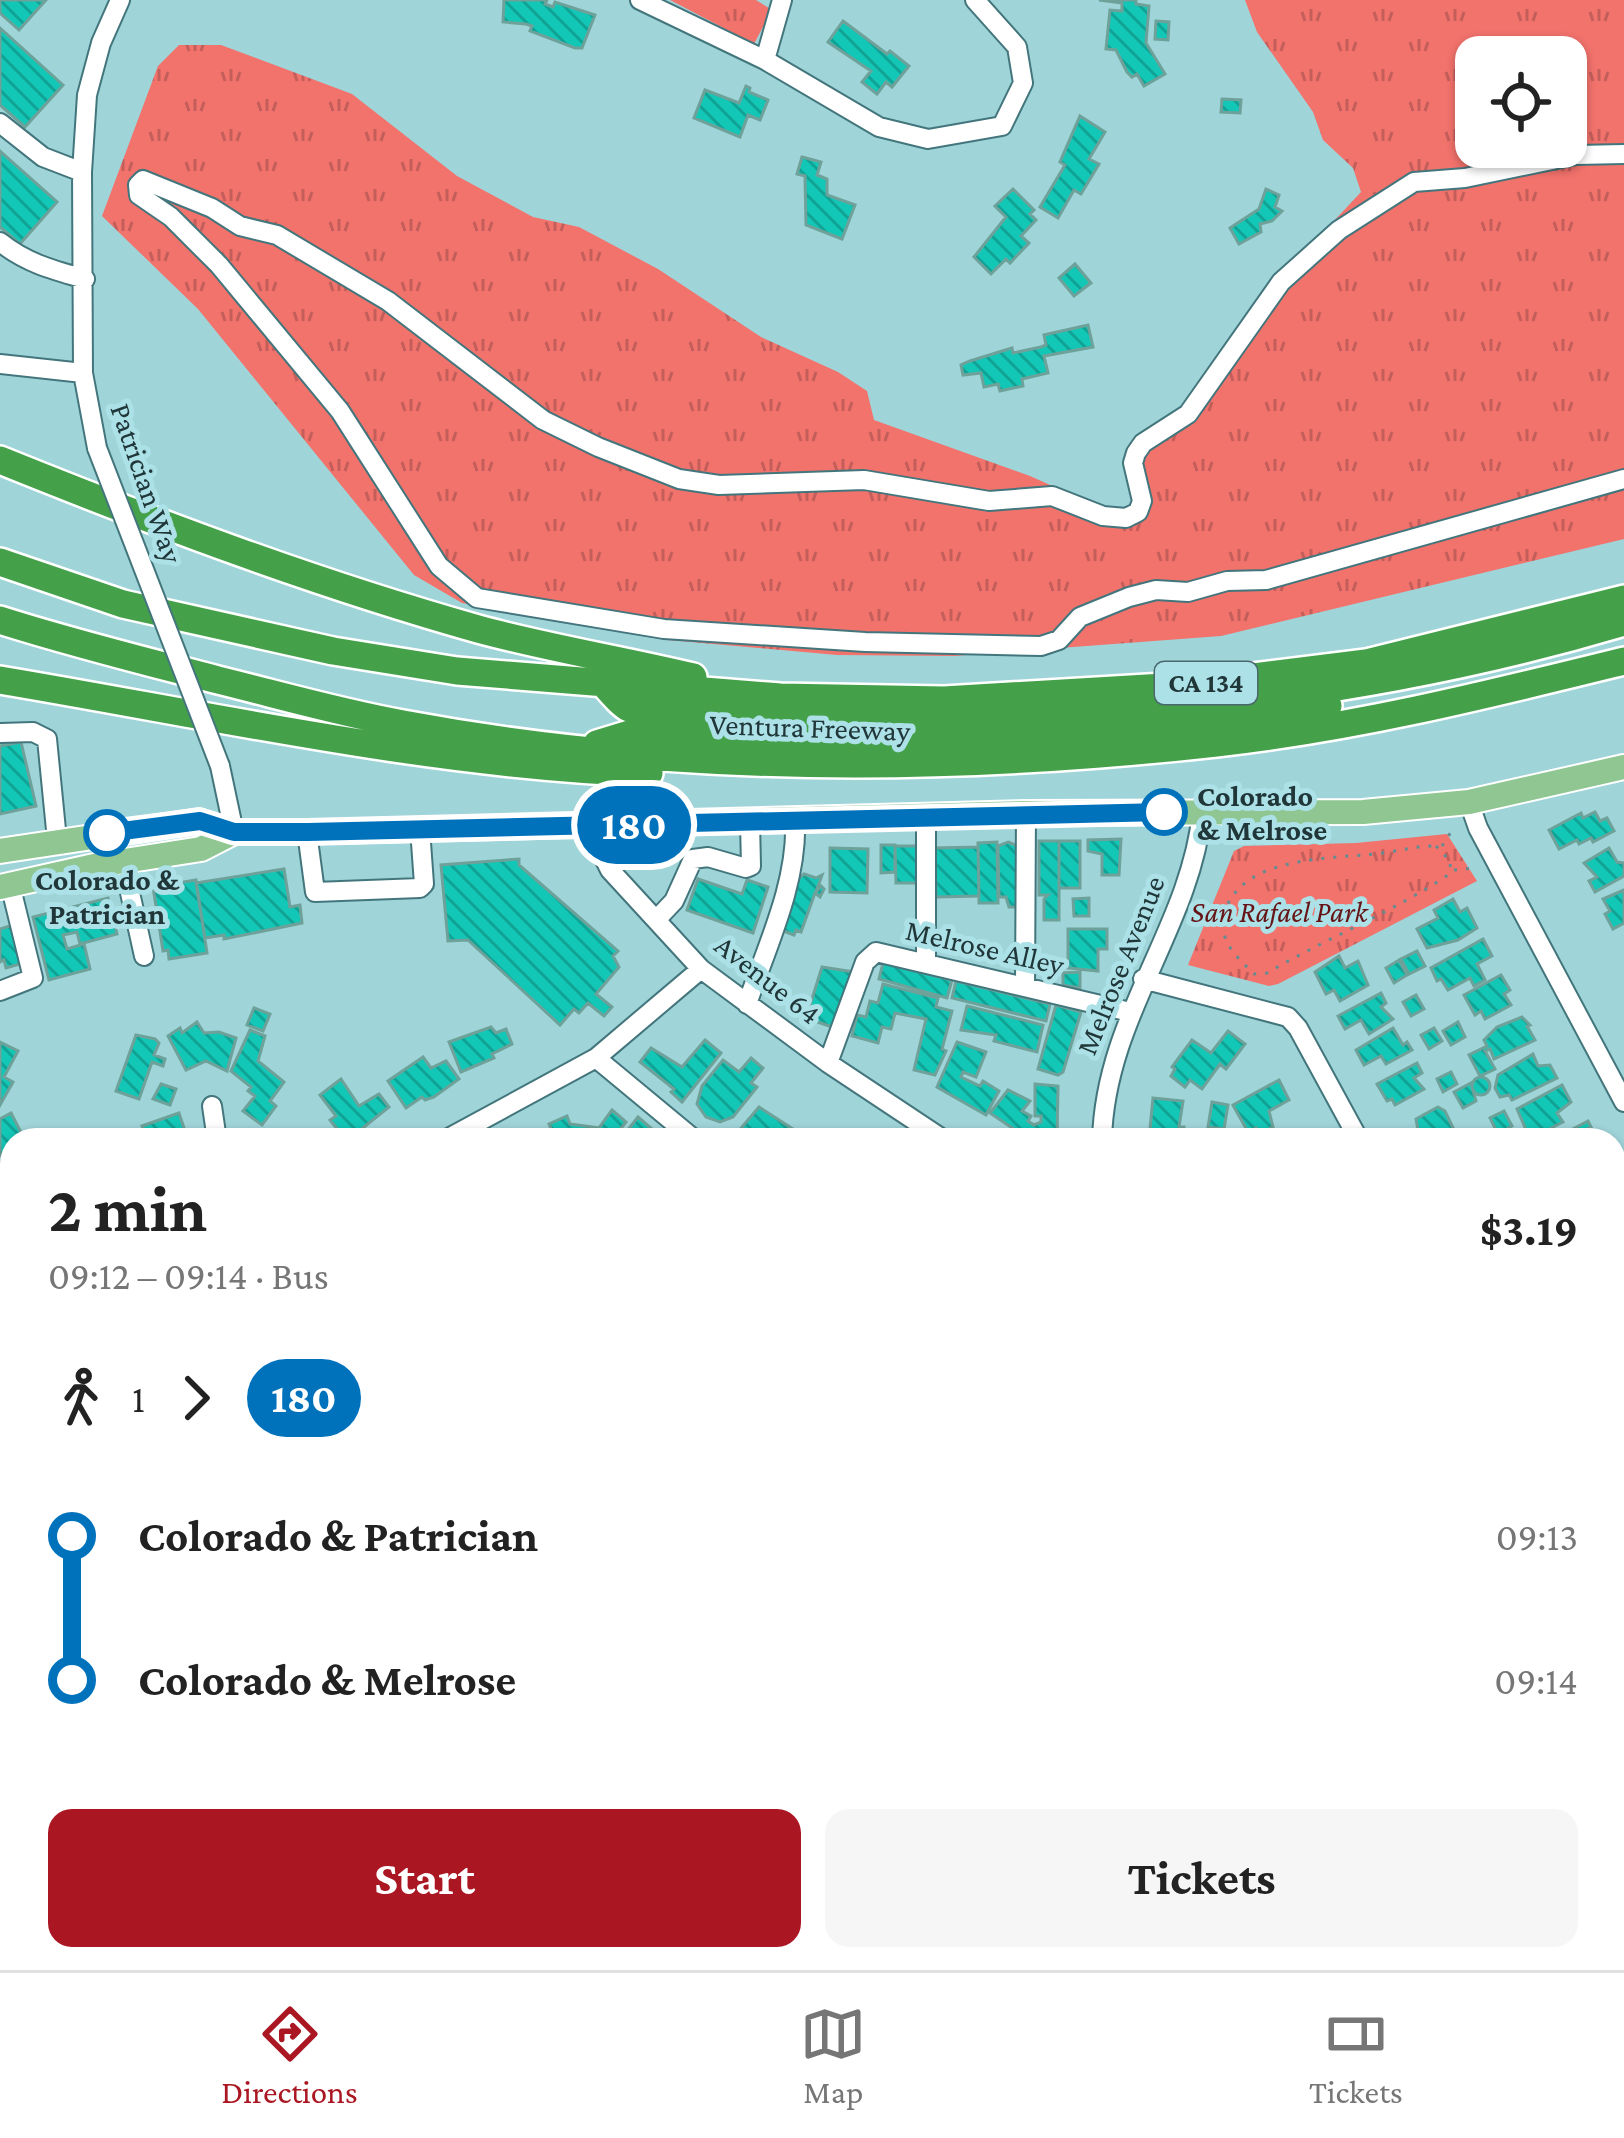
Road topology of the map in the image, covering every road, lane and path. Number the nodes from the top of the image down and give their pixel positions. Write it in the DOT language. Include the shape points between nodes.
graph roads {
  1 [pos="120,0"];
  2 [pos="640,0"];
  3 [pos="782,0"];
  4 [pos="975,0"];
  5 [pos="765,61"];
  6 [pos="0,123"];
  7 [pos="1624,154"];
  8 [pos="82,172"];
  9 [pos="0,242"];
  10 [pos="85,278"];
  11 [pos="0,364"];
  12 [pos="82,373"];
  13 [pos="0,460"];
  14 [pos="1624,478"];
  15 [pos="0,481"];
  16 [pos="63,487"];
  17 [pos="0,562"];
  18 [pos="1624,598"];
  19 [pos="0,620"];
  20 [pos="1624,622"];
  21 [pos="1624,642"];
  22 [pos="1624,661"];
  23 [pos="0,680"];
  24 [pos="602,683"];
  25 [pos="780,697"];
  26 [pos="0,733"];
  27 [pos="581,748"];
  28 [pos="841,764"];
  29 [pos="1624,767"];
  30 [pos="1469,802"];
  31 [pos="1026,812"];
  32 [pos="1202,813"];
  33 [pos="926,816"];
  34 [pos="795,820"];
  35 [pos="750,822"];
  36 [pos="602,826"];
  37 [pos="420,829"];
  38 [pos="234,832"];
  39 [pos="308,832"];
  40 [pos="1451,832"];
  41 [pos="57,840"];
  42 [pos="1441,848"];
  43 [pos="0,851"];
  44 [pos="123,861"];
  45 [pos="1475,868"];
  46 [pos="1452,870"];
  47 [pos="5,885"];
  48 [pos="656,920"];
  49 [pos="144,956"];
  50 [pos="926,963"];
  51 [pos="700,969"];
  52 [pos="1254,974"];
  53 [pos="1143,979"];
  54 [pos="1252,984"];
  55 [pos="1025,987"];
  56 [pos="0,992"];
  57 [pos="747,1004"];
  58 [pos="1130,1012"];
  59 [pos="596,1058"];
  60 [pos="828,1064"];
  61 [pos="1624,1102"];
  62 [pos="212,1106"];
  63 [pos="215,1128"];
  64 [pos="467,1128"];
  65 [pos="680,1128"];
  66 [pos="926,1128"];
  67 [pos="1103,1128"];
  68 [pos="1352,1128"];
  1 -- 8 [label="street, Patrician Way" via="86,95"];
  2 -- 5 [label="street"];
  3 -- 5 [label="street"];
  4 -- 5 [label="street" via="1017,47 1023,83 1002,126 928,139 879,127"];
  6 -- 8 [label="street" via="44,157"];
  7 -- 14 [label="street" via="1414,182 1350,222 1281,282 1188,415 1143,443 1133,463 1142,501 1126,518 1052,496 989,501 884,482 679,479 543,420 388,301 277,236 154,183 138,185 139,195 218,265 340,412 440,566 477,598 664,629 1041,646 1080,617 1156,590 1266,580"];
  8 -- 10 [label="street, Patrician Way"];
  9 -- 10 [label="street" via="40,266"];
  10 -- 12 [label="street, Patrician Way"];
  11 -- 12 [label="street"];
  12 -- 38 [label="street, Patrician Way, bridge" via="97,448 220,766"];
  13 -- 16 [label="highway"];
  15 -- 16 [label="highway"];
  16 -- 25 [label="highway" via="462,624"];
  17 -- 24 [label="highway, Ventura Freeway / CA 134" via="235,632 457,670"];
  18 -- 25 [label="highway, Ventura Freeway / CA 134" via="1366,663 1181,686 944,700"];
  19 -- 27 [label="highway, Ventura Freeway / CA 134" via="403,724"];
  20 -- 24 [label="highway" via="1390,676 1093,713 790,719 629,708"];
  21 -- 27 [label="highway" via="1442,686 1129,733 854,744 633,734"];
  22 -- 28 [label="highway, Ventura Freeway / CA 134" via="1478,697 1220,743 1009,762"];
  23 -- 28 [label="highway" via="420,754 760,777"];
  24 -- 25 [label="highway, Ventura Freeway / CA 134"];
  26 -- 41 [label="street" via="47,739"];
  27 -- 28 [label="highway, Ventura Freeway / CA 134"];
  29 -- 30 [label="main road"];
  30 -- 32 [label="main road"];
  30 -- 61 [label="street"];
  31 -- 32 [label="main road"];
  31 -- 33 [label="main road"];
  31 -- 55 [label="street"];
  32 -- 53 [label="street, Melrose Avenue" via="1196,854"];
  33 -- 34 [label="main road"];
  33 -- 50 [label="street"];
  34 -- 35 [label="main road"];
  34 -- 57 [label="street" via="784,895"];
  35 -- 36 [label="main road"];
  35 -- 48 [label="street" via="751,866 693,859"];
  36 -- 37 [label="main road"];
  36 -- 48 [label="street, Avenue 64" via="610,870"];
  37 -- 39 [label="main road"];
  37 -- 39 [label="street" via="420,888 315,892"];
  38 -- 39 [label="main road"];
  38 -- 41 [label="main road" via="200,821"];
  38 -- 44 [label="main road" via="201,849"];
  40 -- 42 [label="path"];
  41 -- 43 [label="main road"];
  42 -- 46 [label="path"];
  42 -- 52 [label="path" via="1327,857 1249,878 1222,922 1225,940"];
  44 -- 47 [label="main road"];
  44 -- 49 [label="street"];
  45 -- 46 [label="path"];
  46 -- 52 [label="path" via="1398,909"];
  47 -- 56 [label="street" via="33,978"];
  48 -- 51 [label="street, Avenue 64"];
  50 -- 55 [label="street, Melrose Alley"];
  50 -- 60 [label="street, Melrose Alley" via="876,952 865,962"];
  51 -- 57 [label="street, Avenue 64"];
  51 -- 59 [label="street"];
  52 -- 54 [label="path"];
  53 -- 58 [label="street, Melrose Avenue"];
  53 -- 68 [label="street" via="1288,1017"];
  55 -- 58 [label="street, Melrose Alley"];
  57 -- 60 [label="street, Avenue 64"];
  58 -- 67 [label="street, Melrose Avenue" via="1107,1080"];
  59 -- 64 [label="street"];
  59 -- 65 [label="street"];
  60 -- 66 [label="street, Avenue 64"];
  62 -- 63 [label="street"];
}
